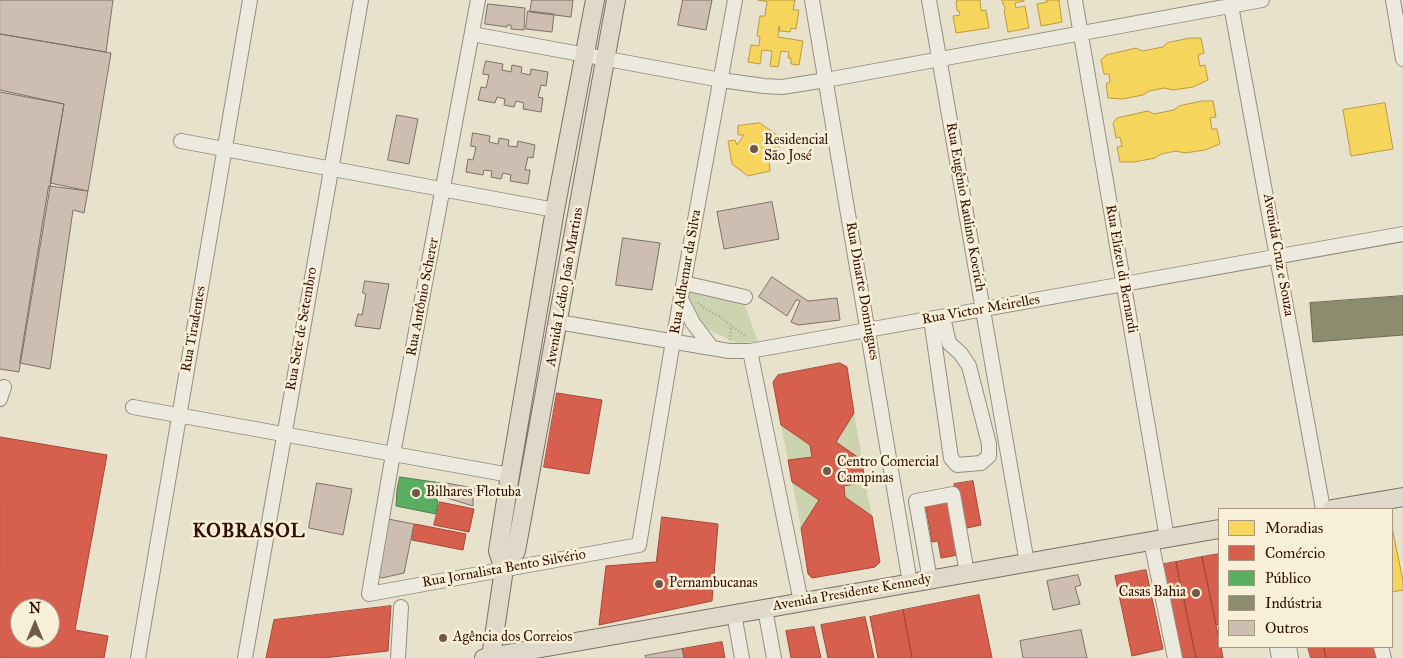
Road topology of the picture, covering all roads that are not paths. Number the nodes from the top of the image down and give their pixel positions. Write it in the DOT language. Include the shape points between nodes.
graph roads {
  1 [pos="250,0"];
  2 [pos="361,0"];
  3 [pos="478,0"];
  4 [pos="595,0"];
  5 [pos="616,0"];
  6 [pos="735,0"];
  7 [pos="812,0"];
  8 [pos="929,0"];
  9 [pos="1076,0"];
  10 [pos="1262,0"];
  11 [pos="1393,0"];
  12 [pos="1231,3"];
  13 [pos="1081,33"];
  14 [pos="472,34"];
  15 [pos="585,55"];
  16 [pos="605,59"];
  17 [pos="939,59"];
  18 [pos="1403,59"];
  19 [pos="721,80"];
  20 [pos="826,80"];
  21 [pos="181,141"];
  22 [pos="225,149"];
  23 [pos="331,168"];
  24 [pos="443,189"];
  25 [pos="556,210"];
  26 [pos="1403,234"];
  27 [pos="1278,256"];
  28 [pos="684,283"];
  29 [pos="1124,284"];
  30 [pos="745,297"];
  31 [pos="681,299"];
  32 [pos="983,309"];
  33 [pos="937,318"];
  34 [pos="558,322"];
  35 [pos="868,330"];
  36 [pos="674,342"];
  37 [pos="942,344"];
  38 [pos="750,345"];
  39 [pos="712,348"];
  40 [pos="133,407"];
  41 [pos="179,415"];
  42 [pos="284,434"];
  43 [pos="393,454"];
  44 [pos="510,475"];
  45 [pos="1403,497"];
  46 [pos="1323,508"];
  47 [pos="1352,508"];
  48 [pos="1218,529"];
  49 [pos="1159,540"];
  50 [pos="639,545"];
  51 [pos="1028,563"];
  52 [pos="504,569"];
  53 [pos="966,573"];
  54 [pos="930,580"];
  55 [pos="910,583"];
  56 [pos="369,594"];
  57 [pos="801,602"];
  58 [pos="401,607"];
  59 [pos="765,609"];
  60 [pos="734,614"];
  61 [pos="546,653"];
  62 [pos="488,657"];
  63 [pos="138,658"];
  64 [pos="245,658"];
  65 [pos="398,658"];
  66 [pos="742,658"];
  67 [pos="774,658"];
  68 [pos="1175,658"];
  1 -- 22 [label="street, Rua Tiradentes"];
  2 -- 23 [label="street, Rua Sete de Setembro"];
  3 -- 14 [label="street, Rua Antônio Scherer"];
  4 -- 15 [label="main road, Avenida Lédio João Martins"];
  5 -- 16 [label="main road, Avenida Lédio João Martins"];
  6 -- 19 [label="street, Rua Adhemar da Silva"];
  7 -- 20 [label="street, Rua Dinarte Domingues"];
  8 -- 17 [label="street, Rua Eugênio Raulino Koerich"];
  9 -- 13 [label="street, Rua Elizeu di Bernardi"];
  10 -- 12 [label="street"];
  11 -- 18 [label="street"];
  12 -- 13 [label="street"];
  12 -- 27 [label="street, Avenida Cruz e Souza"];
  13 -- 17 [label="street"];
  13 -- 29 [label="street, Rua Elizeu di Bernardi"];
  14 -- 15 [label="street"];
  14 -- 24 [label="street, Rua Antônio Scherer"];
  15 -- 16 [label="street"];
  15 -- 25 [label="main road, Avenida Lédio João Martins"];
  16 -- 19 [label="street"];
  16 -- 34 [label="main road, Avenida Lédio João Martins"];
  17 -- 20 [label="street"];
  17 -- 32 [label="street, Rua Eugênio Raulino Koerich"];
  19 -- 20 [label="street" via="782,87"];
  19 -- 28 [label="street, Rua Adhemar da Silva"];
  20 -- 35 [label="street, Rua Dinarte Domingues"];
  21 -- 22 [label="street"];
  22 -- 23 [label="street"];
  22 -- 41 [label="street, Rua Tiradentes"];
  23 -- 24 [label="street"];
  23 -- 42 [label="street, Rua Sete de Setembro"];
  24 -- 25 [label="street"];
  24 -- 43 [label="street, Rua Antônio Scherer"];
  25 -- 44 [label="main road, Avenida Lédio João Martins"];
  26 -- 27 [label="street, Rua Victor Meirelles"];
  27 -- 29 [label="street, Rua Victor Meirelles"];
  27 -- 46 [label="street, Avenida Cruz e Souza"];
  28 -- 30 [label="street"];
  28 -- 31 [label="street, Rua Adhemar da Silva"];
  29 -- 32 [label="street, Rua Victor Meirelles"];
  29 -- 49 [label="street, Rua Elizeu di Bernardi"];
  31 -- 36 [label="street, Rua Adhemar da Silva"];
  31 -- 39 [label="street" via="692,323"];
  32 -- 33 [label="street, Rua Victor Meirelles"];
  32 -- 51 [label="street, Rua Eugênio Raulino Koerich"];
  33 -- 35 [label="street, Rua Victor Meirelles"];
  33 -- 37 [label="street"];
  34 -- 36 [label="street, Rua Victor Meirelles"];
  34 -- 52 [label="main road, Avenida Lédio João Martins" via="516,552"];
  35 -- 38 [label="street, Rua Victor Meirelles"];
  35 -- 55 [label="street, Rua Dinarte Domingues"];
  36 -- 39 [label="street, Rua Victor Meirelles"];
  36 -- 50 [label="street, Rua Adhemar da Silva"];
  37 -- 37 [label="street" via="950,458 957,465 981,463 989,456 990,444 969,366 961,354"];
  38 -- 39 [label="street, Rua Victor Meirelles" via="729,351"];
  38 -- 57 [label="street"];
  40 -- 41 [label="street"];
  41 -- 42 [label="street"];
  41 -- 63 [label="street, Rua Tiradentes"];
  42 -- 43 [label="street"];
  42 -- 64 [label="street, Rua Sete de Setembro"];
  43 -- 44 [label="street"];
  43 -- 56 [label="street, Rua Antônio Scherer"];
  44 -- 52 [label="main road, Avenida Lédio João Martins" via="498,551"];
  45 -- 47 [label="main road"];
  48 -- 49 [label="main road, Avenida Presidente Kennedy"];
  49 -- 51 [label="main road, Avenida Presidente Kennedy"];
  49 -- 68 [label="street, Rua Elizeu di Bernardi"];
  50 -- 52 [label="street, Rua Jornalista Bento Silvério"];
  51 -- 53 [label="main road, Avenida Presidente Kennedy"];
  52 -- 56 [label="street, Rua Jornalista Bento Silvério"];
  52 -- 62 [label="main road, Avenida Lédio João Martins"];
  53 -- 54 [label="main road, Avenida Presidente Kennedy"];
  53 -- 54 [label="street" via="953,494 926,499 916,501"];
  54 -- 55 [label="main road, Avenida Presidente Kennedy"];
  55 -- 57 [label="main road, Avenida Presidente Kennedy"];
  57 -- 59 [label="main road, Avenida Presidente Kennedy"];
  58 -- 65 [label="street"];
  59 -- 60 [label="main road, Avenida Presidente Kennedy"];
  59 -- 67 [label="street"];
  60 -- 61 [label="main road, Avenida Presidente Kennedy"];
  60 -- 66 [label="street"];
  61 -- 62 [label="main road, Avenida Presidente Kennedy"];
}
